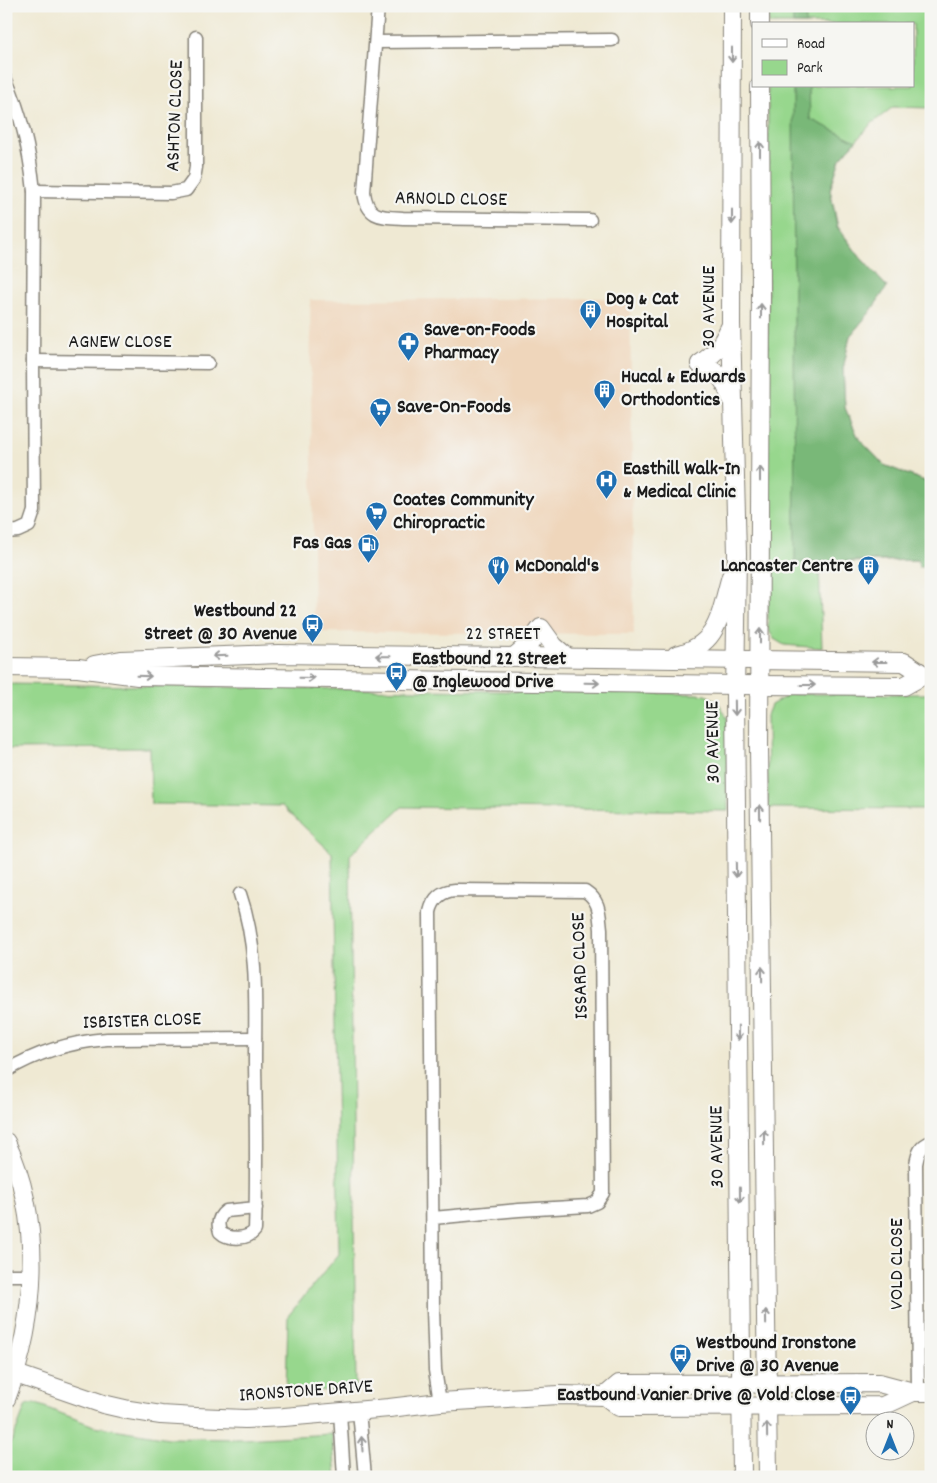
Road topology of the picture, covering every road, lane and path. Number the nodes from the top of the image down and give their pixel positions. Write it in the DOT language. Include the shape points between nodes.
graph roads {
  1 [pos="378,6"];
  2 [pos="732,6"];
  3 [pos="760,6"];
  4 [pos="760,22"];
  5 [pos="196,37"];
  6 [pos="612,40"];
  7 [pos="376,42"];
  8 [pos="6,80"];
  9 [pos="760,88"];
  10 [pos="34,191"];
  11 [pos="590,220"];
  12 [pos="731,324"];
  13 [pos="33,361"];
  14 [pos="208,363"];
  15 [pos="732,403"];
  16 [pos="6,532"];
  17 [pos="737,554"];
  18 [pos="515,656"];
  19 [pos="567,657"];
  20 [pos="659,659"];
  21 [pos="735,659"];
  22 [pos="760,659"];
  23 [pos="6,667"];
  24 [pos="78,668"];
  25 [pos="928,675"];
  26 [pos="735,685"];
  27 [pos="759,685"];
  28 [pos="240,894"];
  29 [pos="255,1038"];
  30 [pos="6,1071"];
  31 [pos="6,1142"];
  32 [pos="931,1142"];
  33 [pos="256,1208"];
  34 [pos="433,1218"];
  35 [pos="6,1275"];
  36 [pos="31,1275"];
  37 [pos="16,1374"];
  38 [pos="742,1383"];
  39 [pos="767,1383"];
  40 [pos="921,1392"];
  41 [pos="605,1396"];
  42 [pos="6,1399"];
  43 [pos="440,1402"];
  44 [pos="742,1407"];
  45 [pos="767,1407"];
  46 [pos="360,1411"];
  47 [pos="340,1412"];
  48 [pos="344,1477"];
  49 [pos="365,1477"];
  50 [pos="742,1477"];
  51 [pos="768,1477"];
  1 -- 7 [label="street, ARNOLD CLOSE"];
  2 -- 12 [label="main road, 30 AVENUE, one-way"];
  3 -- 4 [label="main road"];
  5 -- 10 [label="street, ASHTON CLOSE" via="196,167 194,179 186,190 171,194"];
  6 -- 7 [label="street"];
  7 -- 11 [label="street, ARNOLD CLOSE" via="364,192 367,206 373,214 403,218"];
  8 -- 10 [label="street" via="23,128"];
  22 -- 9 [label="main road, one-way"];
  10 -- 13 [label="street"];
  12 -- 15 [label="main road, 30 AVENUE"];
  12 -- 15 [label="main road" via="714,355 700,364 717,372 725,382"];
  13 -- 14 [label="street, AGNEW CLOSE"];
  13 -- 16 [label="street" via="34,511 29,526"];
  15 -- 17 [label="main road, 30 AVENUE"];
  17 -- 20 [label="main road" via="710,637 697,648"];
  17 -- 21 [label="main road, 30 AVENUE"];
  18 -- 19 [label="main road, 22 STREET"];
  18 -- 19 [label="main road" via="541,628"];
  18 -- 24 [label="main road, 22 STREET, one-way" via="278,654 121,660"];
  19 -- 20 [label="main road, 22 STREET"];
  20 -- 21 [label="main road, 22 STREET"];
  21 -- 22 [label="main road, 22 STREET"];
  21 -- 26 [label="main road, 30 AVENUE"];
  25 -- 22 [label="main road, 22 STREET, one-way" via="904,662"];
  22 -- 27 [label="main road"];
  23 -- 24 [label="main road, 22 STREET"];
  24 -- 26 [label="main road, 22 STREET, one-way" via="138,676"];
  27 -- 25 [label="main road, 22 STREET, one-way" via="904,686"];
  26 -- 27 [label="main road, 22 STREET"];
  26 -- 38 [label="main road, 30 AVENUE, one-way"];
  39 -- 27 [label="main road, one-way"];
  28 -- 29 [label="street" via="254,952"];
  29 -- 30 [label="street, ISBISTER CLOSE" via="86,1041 34,1056"];
  29 -- 33 [label="street"];
  31 -- 36 [label="main road" via="20,1179 28,1218"];
  32 -- 40 [label="street, VOLD CLOSE" via="920,1149 916,1164"];
  34 -- 34 [label="street, ISSARD CLOSE" via="432,904 443,892 455,890 586,891 598,905 601,929 603,1193 597,1202 588,1206"];
  34 -- 43 [label="street, ISSARD CLOSE" via="435,1370"];
  35 -- 36 [label="street"];
  36 -- 37 [label="main road" via="28,1318"];
  37 -- 42 [label="main road"];
  37 -- 47 [label="main road, IRONSTONE DRIVE" via="102,1404 161,1415 245,1419"];
  38 -- 39 [label="main road"];
  38 -- 41 [label="main road" via="619,1384"];
  38 -- 44 [label="main road, 30 AVENUE"];
  39 -- 40 [label="main road" via="879,1382"];
  39 -- 45 [label="main road"];
  40 -- 45 [label="main road, IRONSTONE DRIVE" via="883,1406"];
  41 -- 43 [label="main road, IRONSTONE DRIVE" via="559,1395"];
  41 -- 44 [label="main road, IRONSTONE DRIVE" via="619,1407"];
  43 -- 46 [label="main road, IRONSTONE DRIVE"];
  44 -- 45 [label="main road, IRONSTONE DRIVE"];
  44 -- 50 [label="main road, 30 AVENUE"];
  51 -- 45 [label="main road, one-way"];
  46 -- 47 [label="main road, IRONSTONE DRIVE"];
  49 -- 46 [label="street, one-way"];
  47 -- 48 [label="street"];
}
